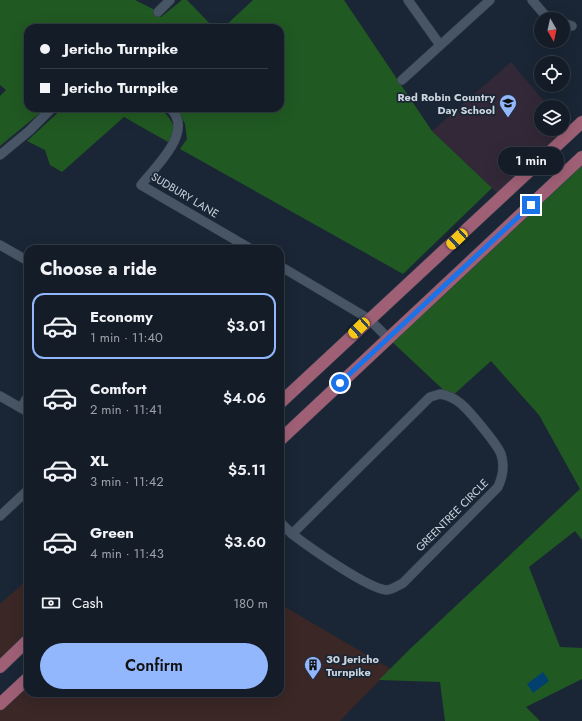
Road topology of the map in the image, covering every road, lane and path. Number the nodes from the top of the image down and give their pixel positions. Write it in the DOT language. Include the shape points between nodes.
graph roads {
  1 [pos="170,0"];
  2 [pos="408,0"];
  3 [pos="490,0"];
  4 [pos="532,0"];
  5 [pos="158,12"];
  6 [pos="542,12"];
  7 [pos="440,45"];
  8 [pos="402,80"];
  9 [pos="48,112"];
  10 [pos="173,112"];
  11 [pos="582,122"];
  12 [pos="0,155"];
  13 [pos="582,157"];
  14 [pos="0,245"];
  15 [pos="244,245"];
  16 [pos="24,259"];
  17 [pos="284,268"];
  18 [pos="369,319"];
  19 [pos="388,338"];
  20 [pos="0,396"];
  21 [pos="284,399"];
  22 [pos="24,409"];
  23 [pos="284,436"];
  24 [pos="24,494"];
  25 [pos="0,516"];
  26 [pos="284,526"];
  27 [pos="292,534"];
  28 [pos="24,644"];
  29 [pos="0,667"];
  30 [pos="24,682"];
  31 [pos="0,704"];
  1 -- 5 [label="street"];
  2 -- 7 [label="street"];
  3 -- 7 [label="street"];
  4 -- 6 [label="street"];
  7 -- 8 [label="street"];
  9 -- 12 [label="street"];
  10 -- 15 [label="street, SUDBURY LANE" via="179,129 176,141 141,185"];
  11 -- 18 [label="main road"];
  13 -- 19 [label="main road"];
  14 -- 16 [label="street"];
  17 -- 18 [label="street"];
  18 -- 19 [label="street"];
  18 -- 21 [label="main road"];
  19 -- 23 [label="main road"];
  20 -- 22 [label="street"];
  24 -- 25 [label="street"];
  26 -- 27 [label="street, GREENTREE CIRCLE"];
  27 -- 27 [label="street, GREENTREE CIRCLE" via="367,582 381,589 391,589 403,583 498,487 504,469 501,454 460,402 448,395 430,397"];
  28 -- 29 [label="main road"];
  30 -- 31 [label="main road"];
}
